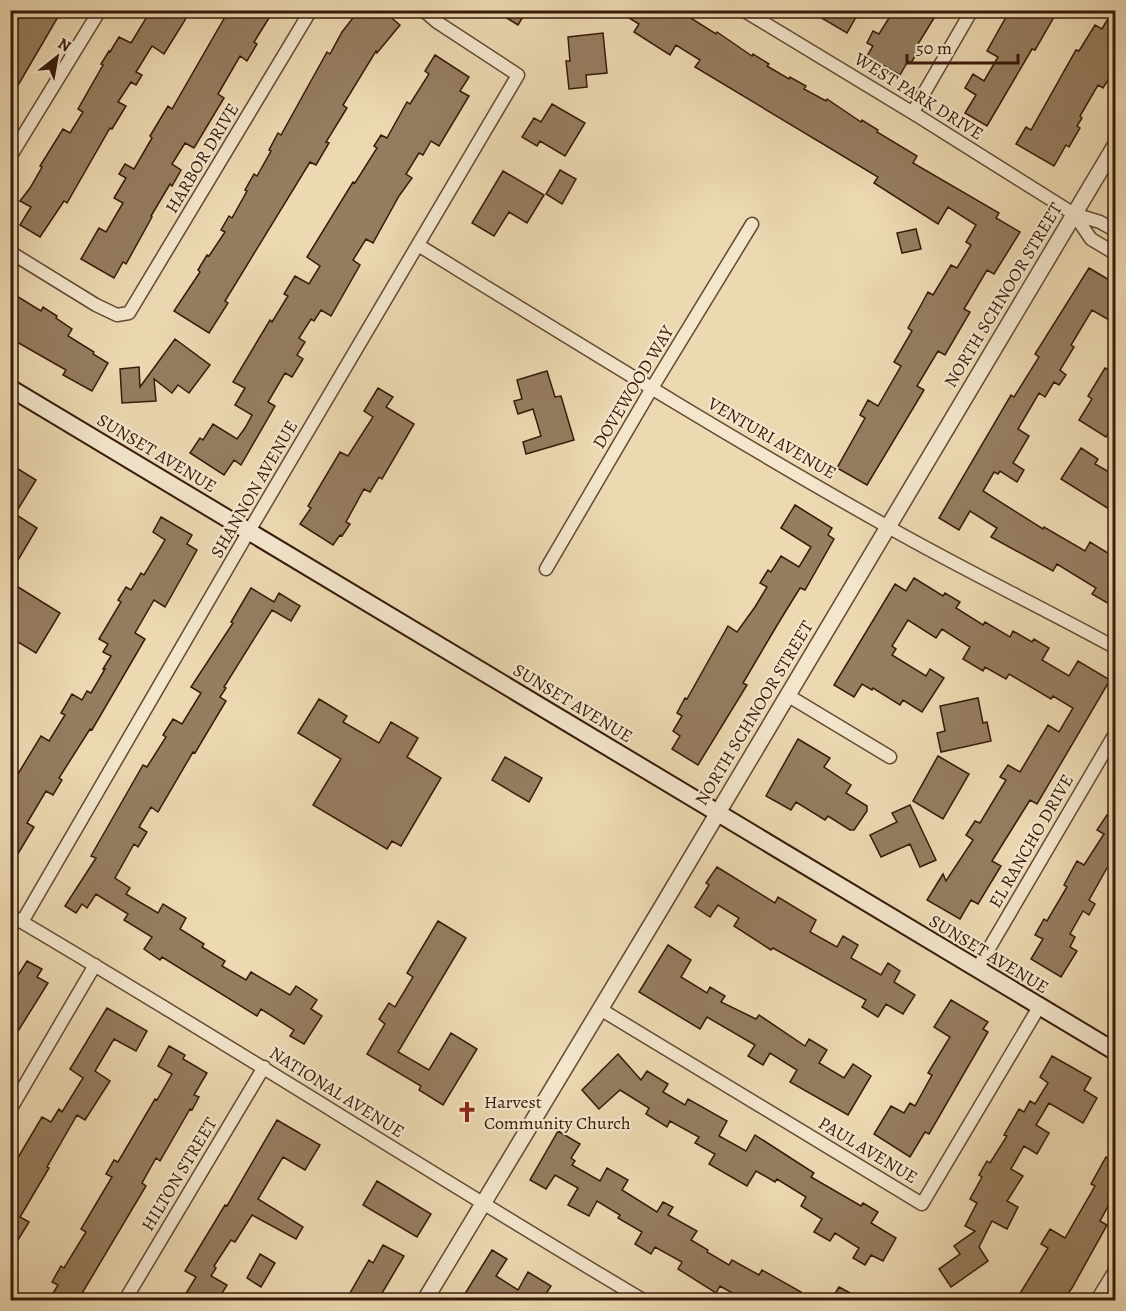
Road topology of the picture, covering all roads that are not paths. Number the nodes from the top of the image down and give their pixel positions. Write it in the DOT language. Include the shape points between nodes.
graph roads {
  1 [pos="100,10"];
  2 [pos="311,10"];
  3 [pos="423,10"];
  4 [pos="743,10"];
  5 [pos="972,10"];
  6 [pos="913,112"];
  7 [pos="1116,144"];
  8 [pos="10,157"];
  9 [pos="1074,214"];
  10 [pos="752,224"];
  11 [pos="1116,231"];
  12 [pos="418,245"];
  13 [pos="10,252"];
  14 [pos="1116,254"];
  15 [pos="10,388"];
  16 [pos="652,388"];
  17 [pos="887,527"];
  18 [pos="249,531"];
  19 [pos="546,569"];
  20 [pos="1116,648"];
  21 [pos="787,695"];
  22 [pos="1116,732"];
  23 [pos="890,757"];
  24 [pos="717,814"];
  25 [pos="10,915"];
  26 [pos="22,922"];
  27 [pos="95,965"];
  28 [pos="977,969"];
  29 [pos="1039,1007"];
  30 [pos="600,1009"];
  31 [pos="1116,1052"];
  32 [pos="264,1067"];
  33 [pos="10,1110"];
  34 [pos="482,1204"];
  35 [pos="1116,1269"];
  36 [pos="125,1300"];
  37 [pos="424,1300"];
  38 [pos="643,1300"];
  39 [pos="1096,1300"];
  1 -- 8 [label="street"];
  2 -- 13 [label="street, HARBOR DRIVE" via="129,313 117,315 96,305"];
  3 -- 12 [label="street, SHANNON AVENUE" via="518,75"];
  4 -- 6 [label="street, WEST PARK DRIVE"];
  5 -- 6 [label="street"];
  6 -- 9 [label="street, WEST PARK DRIVE"];
  7 -- 9 [label="street, NORTH SCHNOOR STREET"];
  9 -- 11 [label="street, WEST PARK DRIVE"];
  9 -- 14 [label="street, WEST PARK DRIVE" via="1091,239"];
  9 -- 17 [label="street, NORTH SCHNOOR STREET"];
  10 -- 16 [label="street, DOVEWOOD WAY"];
  12 -- 16 [label="street, VENTURI AVENUE"];
  12 -- 18 [label="street, SHANNON AVENUE"];
  15 -- 18 [label="main road, SUNSET AVENUE"];
  16 -- 17 [label="street, VENTURI AVENUE"];
  16 -- 19 [label="street, DOVEWOOD WAY"];
  17 -- 20 [label="street, VENTURI AVENUE"];
  17 -- 21 [label="street, NORTH SCHNOOR STREET"];
  18 -- 24 [label="main road, SUNSET AVENUE"];
  18 -- 26 [label="street, SHANNON AVENUE"];
  21 -- 23 [label="street"];
  21 -- 24 [label="street, NORTH SCHNOOR STREET"];
  22 -- 28 [label="street, EL RANCHO DRIVE"];
  24 -- 28 [label="main road, SUNSET AVENUE"];
  24 -- 30 [label="street, NORTH SCHNOOR STREET"];
  25 -- 26 [label="street, NATIONAL AVENUE"];
  26 -- 27 [label="street, NATIONAL AVENUE"];
  27 -- 32 [label="street, NATIONAL AVENUE"];
  27 -- 33 [label="street"];
  28 -- 29 [label="main road, SUNSET AVENUE"];
  29 -- 30 [label="street, PAUL AVENUE" via="922,1204"];
  29 -- 31 [label="main road, SUNSET AVENUE"];
  30 -- 34 [label="street, NORTH SCHNOOR STREET"];
  32 -- 34 [label="street, NATIONAL AVENUE"];
  32 -- 36 [label="street, HILTON STREET"];
  34 -- 37 [label="street, NORTH SCHNOOR STREET"];
  34 -- 38 [label="street, NATIONAL AVENUE"];
  35 -- 39 [label="street"];
}
